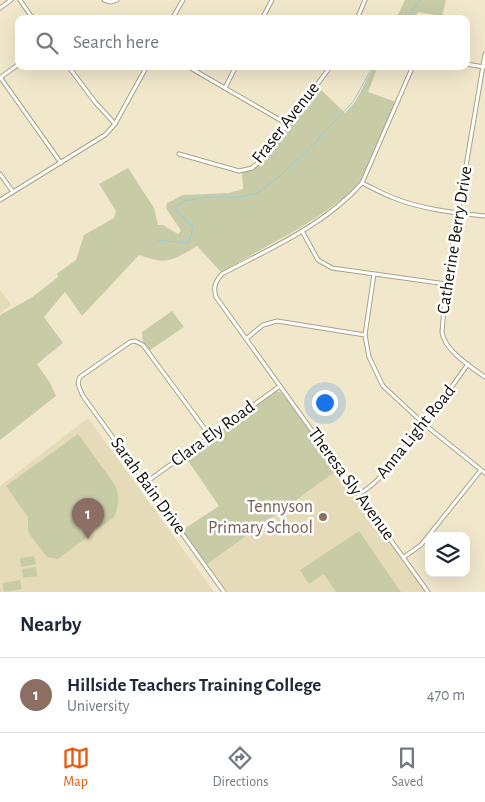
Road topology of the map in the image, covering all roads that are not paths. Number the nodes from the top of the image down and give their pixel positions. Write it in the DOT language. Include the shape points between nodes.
graph roads {
  1 [pos="11,0"];
  2 [pos="20,0"];
  3 [pos="104,0"];
  4 [pos="117,0"];
  5 [pos="182,0"];
  6 [pos="272,0"];
  7 [pos="365,0"];
  8 [pos="0,8"];
  9 [pos="30,15"];
  10 [pos="174,15"];
  11 [pos="264,15"];
  12 [pos="359,15"];
  13 [pos="485,54"];
  14 [pos="470,65"];
  15 [pos="15,67"];
  16 [pos="484,67"];
  17 [pos="71,70"];
  18 [pos="144,70"];
  19 [pos="194,70"];
  20 [pos="234,70"];
  21 [pos="327,70"];
  22 [pos="411,70"];
  23 [pos="0,77"];
  24 [pos="225,88"];
  25 [pos="115,124"];
  26 [pos="288,124"];
  27 [pos="178,154"];
  28 [pos="61,163"];
  29 [pos="0,174"];
  30 [pos="362,183"];
  31 [pos="13,192"];
  32 [pos="0,200"];
  33 [pos="458,213"];
  34 [pos="485,216"];
  35 [pos="302,231"];
  36 [pos="374,274"];
  37 [pos="446,284"];
  38 [pos="365,335"];
  39 [pos="246,339"];
  40 [pos="468,364"];
  41 [pos="485,377"];
  42 [pos="280,386"];
  43 [pos="424,424"];
  44 [pos="210,436"];
  45 [pos="481,470"];
  46 [pos="485,474"];
  47 [pos="145,483"];
  48 [pos="359,494"];
  49 [pos="404,557"];
  50 [pos="224,592"];
  51 [pos="428,592"];
  1 -- 8 [label="street"];
  2 -- 9 [label="street"];
  3 -- 4 [label="street"];
  5 -- 10 [label="street"];
  6 -- 11 [label="street"];
  7 -- 12 [label="street"];
  13 -- 16 [label="street, Catherine Berry Drive"];
  14 -- 16 [label="street"];
  15 -- 23 [label="street"];
  16 -- 33 [label="street, Catherine Berry Drive"];
  17 -- 25 [label="street"];
  18 -- 25 [label="street"];
  19 -- 24 [label="street"];
  20 -- 24 [label="street"];
  21 -- 26 [label="street, Fraser Avenue"];
  22 -- 30 [label="street, Theresa Sly Avenue"];
  23 -- 28 [label="street"];
  24 -- 26 [label="street"];
  25 -- 28 [label="street" via="97,141"];
  26 -- 27 [label="street, Fraser Avenue" via="258,163 246,171"];
  28 -- 31 [label="street"];
  29 -- 31 [label="street"];
  30 -- 33 [label="street" via="406,202"];
  30 -- 35 [label="street, Theresa Sly Avenue" via="328,215"];
  31 -- 32 [label="street"];
  33 -- 34 [label="street"];
  33 -- 37 [label="street, Catherine Berry Drive"];
  35 -- 36 [label="street" via="323,264"];
  35 -- 39 [label="street, Theresa Sly Avenue" via="222,274 215,283 216,297"];
  36 -- 37 [label="street"];
  36 -- 38 [label="street"];
  37 -- 40 [label="street, Catherine Berry Drive" via="442,336"];
  38 -- 39 [label="street" via="276,321 263,325"];
  38 -- 43 [label="street" via="370,357 383,386"];
  39 -- 42 [label="street, Theresa Sly Avenue"];
  40 -- 41 [label="street, Catherine Berry Drive"];
  40 -- 43 [label="street, Anna Light Road"];
  42 -- 44 [label="street, Clara Ely Road"];
  42 -- 48 [label="street, Theresa Sly Avenue"];
  43 -- 45 [label="street"];
  43 -- 48 [label="street, Anna Light Road" via="371,487"];
  44 -- 47 [label="street, Clara Ely Road"];
  44 -- 47 [label="street, Sarah Bain Drive" via="138,342 130,342 80,377 78,383 83,396"];
  45 -- 46 [label="street"];
  45 -- 49 [label="street" via="421,544"];
  47 -- 50 [label="street, Sarah Bain Drive"];
  48 -- 49 [label="street, Theresa Sly Avenue"];
  49 -- 51 [label="street, Theresa Sly Avenue"];
}
